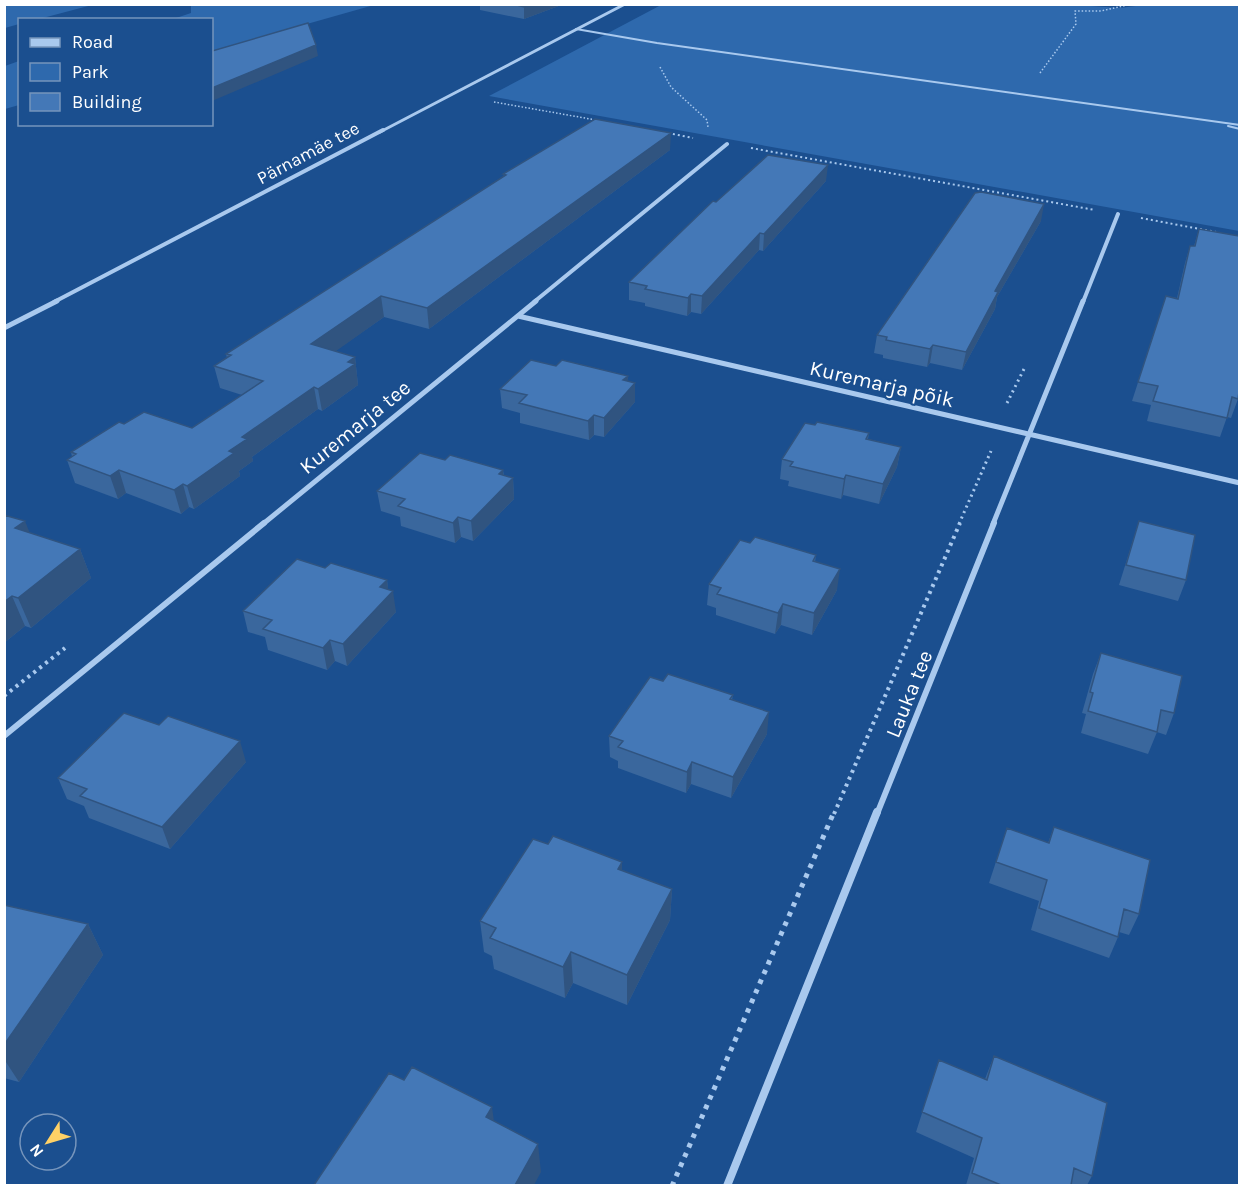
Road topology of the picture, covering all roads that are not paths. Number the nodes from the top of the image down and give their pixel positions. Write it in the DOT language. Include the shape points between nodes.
graph roads {
  1 [pos="625,4"];
  2 [pos="576,29"];
  3 [pos="1214,121"];
  4 [pos="1239,125"];
  5 [pos="1239,129"];
  6 [pos="727,144"];
  7 [pos="1119,214"];
  8 [pos="518,316"];
  9 [pos="4,328"];
  10 [pos="1031,436"];
  11 [pos="1239,483"];
  12 [pos="4,736"];
  13 [pos="727,1185"];
  1 -- 2 [label="street, Pärnamäe tee"];
  2 -- 3 [label="lane"];
  2 -- 9 [label="street, Pärnamäe tee"];
  3 -- 4 [label="lane"];
  3 -- 5 [label="lane"];
  6 -- 8 [label="street, Kuremarja tee"];
  7 -- 10 [label="street, Lauka tee"];
  8 -- 10 [label="street, Kuremarja põik"];
  8 -- 12 [label="street, Kuremarja tee"];
  10 -- 11 [label="street, Kuremarja põik"];
  10 -- 13 [label="street, Lauka tee"];
}
